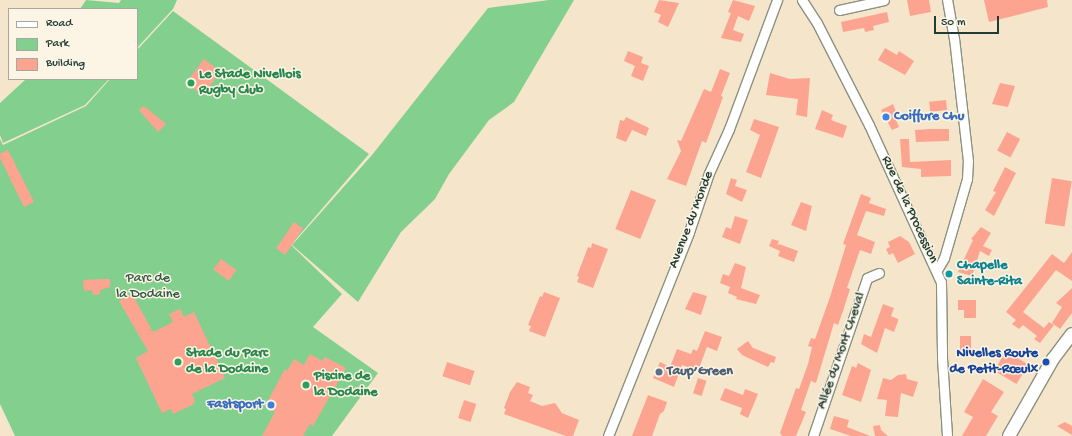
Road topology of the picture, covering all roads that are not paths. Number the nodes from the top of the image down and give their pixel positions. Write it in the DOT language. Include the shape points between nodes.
graph roads {
  1 [pos="884,0"];
  2 [pos="947,0"];
  3 [pos="778,1"];
  4 [pos="803,1"];
  5 [pos="856,3"];
  6 [pos="840,10"];
  7 [pos="937,270"];
  8 [pos="878,273"];
  9 [pos="1072,334"];
  10 [pos="1072,342"];
  11 [pos="608,436"];
  12 [pos="813,436"];
  13 [pos="947,436"];
  14 [pos="1009,436"];
  15 [pos="1016,436"];
  1 -- 5 [label="street"];
  2 -- 7 [label="street" via="968,161 967,179 944,258"];
  3 -- 11 [label="street, Avenue du Monde" via="645,339 640,360"];
  4 -- 7 [label="street, Rue de la Procession" via="869,125"];
  5 -- 6 [label="street"];
  7 -- 13 [label="street, Rue de la Procession" via="941,282"];
  8 -- 12 [label="street, Allée du Mont Cheval" via="867,278"];
  9 -- 14 [label="main road" via="1053,359"];
  10 -- 15 [label="main road"];
}
